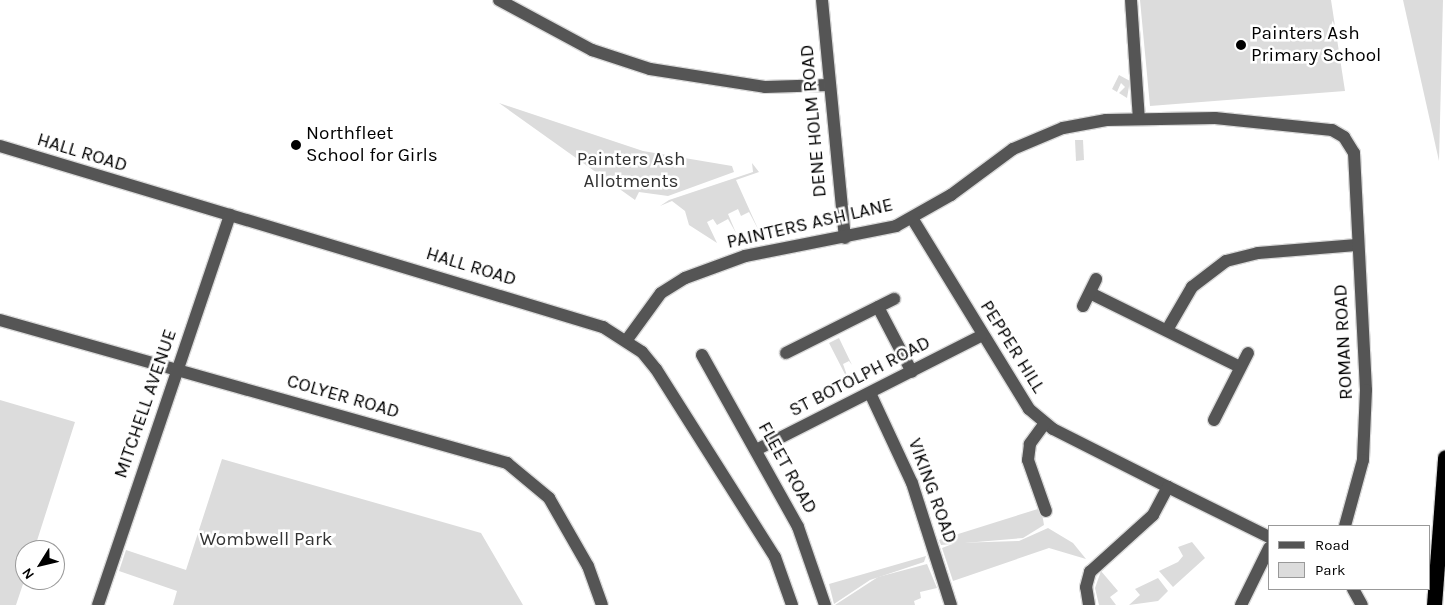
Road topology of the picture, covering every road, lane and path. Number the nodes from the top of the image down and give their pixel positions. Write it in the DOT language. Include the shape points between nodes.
graph roads {
  1 [pos="498,0"];
  2 [pos="822,0"];
  3 [pos="1131,0"];
  4 [pos="829,85"];
  5 [pos="1139,119"];
  6 [pos="0,146"];
  7 [pos="1354,153"];
  8 [pos="230,216"];
  9 [pos="912,218"];
  10 [pos="846,238"];
  11 [pos="1357,245"];
  12 [pos="1096,279"];
  13 [pos="1090,293"];
  14 [pos="894,299"];
  15 [pos="1083,306"];
  16 [pos="878,307"];
  17 [pos="0,320"];
  18 [pos="1167,330"];
  19 [pos="981,336"];
  20 [pos="626,341"];
  21 [pos="786,353"];
  22 [pos="1248,353"];
  23 [pos="702,355"];
  24 [pos="1240,368"];
  25 [pos="178,370"];
  26 [pos="912,372"];
  27 [pos="870,393"];
  28 [pos="1214,420"];
  29 [pos="1045,423"];
  30 [pos="756,450"];
  31 [pos="1445,457"];
  32 [pos="1168,487"];
  33 [pos="1046,510"];
  34 [pos="1345,525"];
  35 [pos="1268,537"];
  36 [pos="1268,550"];
  37 [pos="1354,590"];
  38 [pos="98,605"];
  39 [pos="602,605"];
  40 [pos="792,605"];
  41 [pos="825,605"];
  42 [pos="951,605"];
  43 [pos="1089,605"];
  44 [pos="1241,605"];
  45 [pos="1362,605"];
  46 [pos="1434,605"];
  1 -- 4 [label="street" via="592,50 650,69 757,86"];
  2 -- 4 [label="street, DENE HOLM ROAD"];
  3 -- 5 [label="street"];
  4 -- 10 [label="street, DENE HOLM ROAD"];
  5 -- 7 [label="street, PAINTERS ASH LANE" via="1231,119 1332,130 1344,137"];
  5 -- 9 [label="street, PAINTERS ASH LANE" via="1091,121 1030,140"];
  6 -- 8 [label="street, HALL ROAD"];
  7 -- 11 [label="street, ROMAN ROAD"];
  8 -- 20 [label="street, HALL ROAD" via="595,324"];
  8 -- 25 [label="street, MITCHELL AVENUE"];
  9 -- 10 [label="street, PAINTERS ASH LANE"];
  9 -- 19 [label="street, PEPPER HILL"];
  10 -- 20 [label="street, PAINTERS ASH LANE" via="745,256 693,275 661,293"];
  11 -- 18 [label="street" via="1258,253 1226,262 1192,287"];
  11 -- 34 [label="street, ROMAN ROAD" via="1366,439"];
  12 -- 13 [label="street"];
  13 -- 15 [label="street"];
  13 -- 18 [label="street"];
  14 -- 16 [label="street"];
  16 -- 21 [label="street"];
  16 -- 26 [label="street"];
  17 -- 25 [label="street, COLYER ROAD"];
  18 -- 24 [label="street"];
  19 -- 26 [label="street, ST BOTOLPH ROAD"];
  19 -- 29 [label="street, PEPPER HILL" via="1020,399"];
  20 -- 40 [label="street, HALL ROAD" via="656,369 732,485 775,557"];
  22 -- 24 [label="street"];
  23 -- 30 [label="street, FLEET ROAD"];
  24 -- 28 [label="street"];
  25 -- 38 [label="street, MITCHELL AVENUE"];
  25 -- 39 [label="street, COLYER ROAD" via="507,463 549,498 588,566"];
  26 -- 27 [label="street, ST BOTOLPH ROAD"];
  27 -- 30 [label="street, ST BOTOLPH ROAD"];
  27 -- 42 [label="street, VIKING ROAD" via="912,482"];
  29 -- 32 [label="street, PEPPER HILL"];
  29 -- 33 [label="street" via="1030,444 1028,460"];
  30 -- 41 [label="street, FLEET ROAD" via="803,537"];
  31 -- 46 [label="highway"];
  32 -- 35 [label="street, PEPPER HILL"];
  32 -- 43 [label="street" via="1154,514 1090,572 1086,585"];
  36 -- 44 [label="street"];
  37 -- 45 [label="street"];
}
